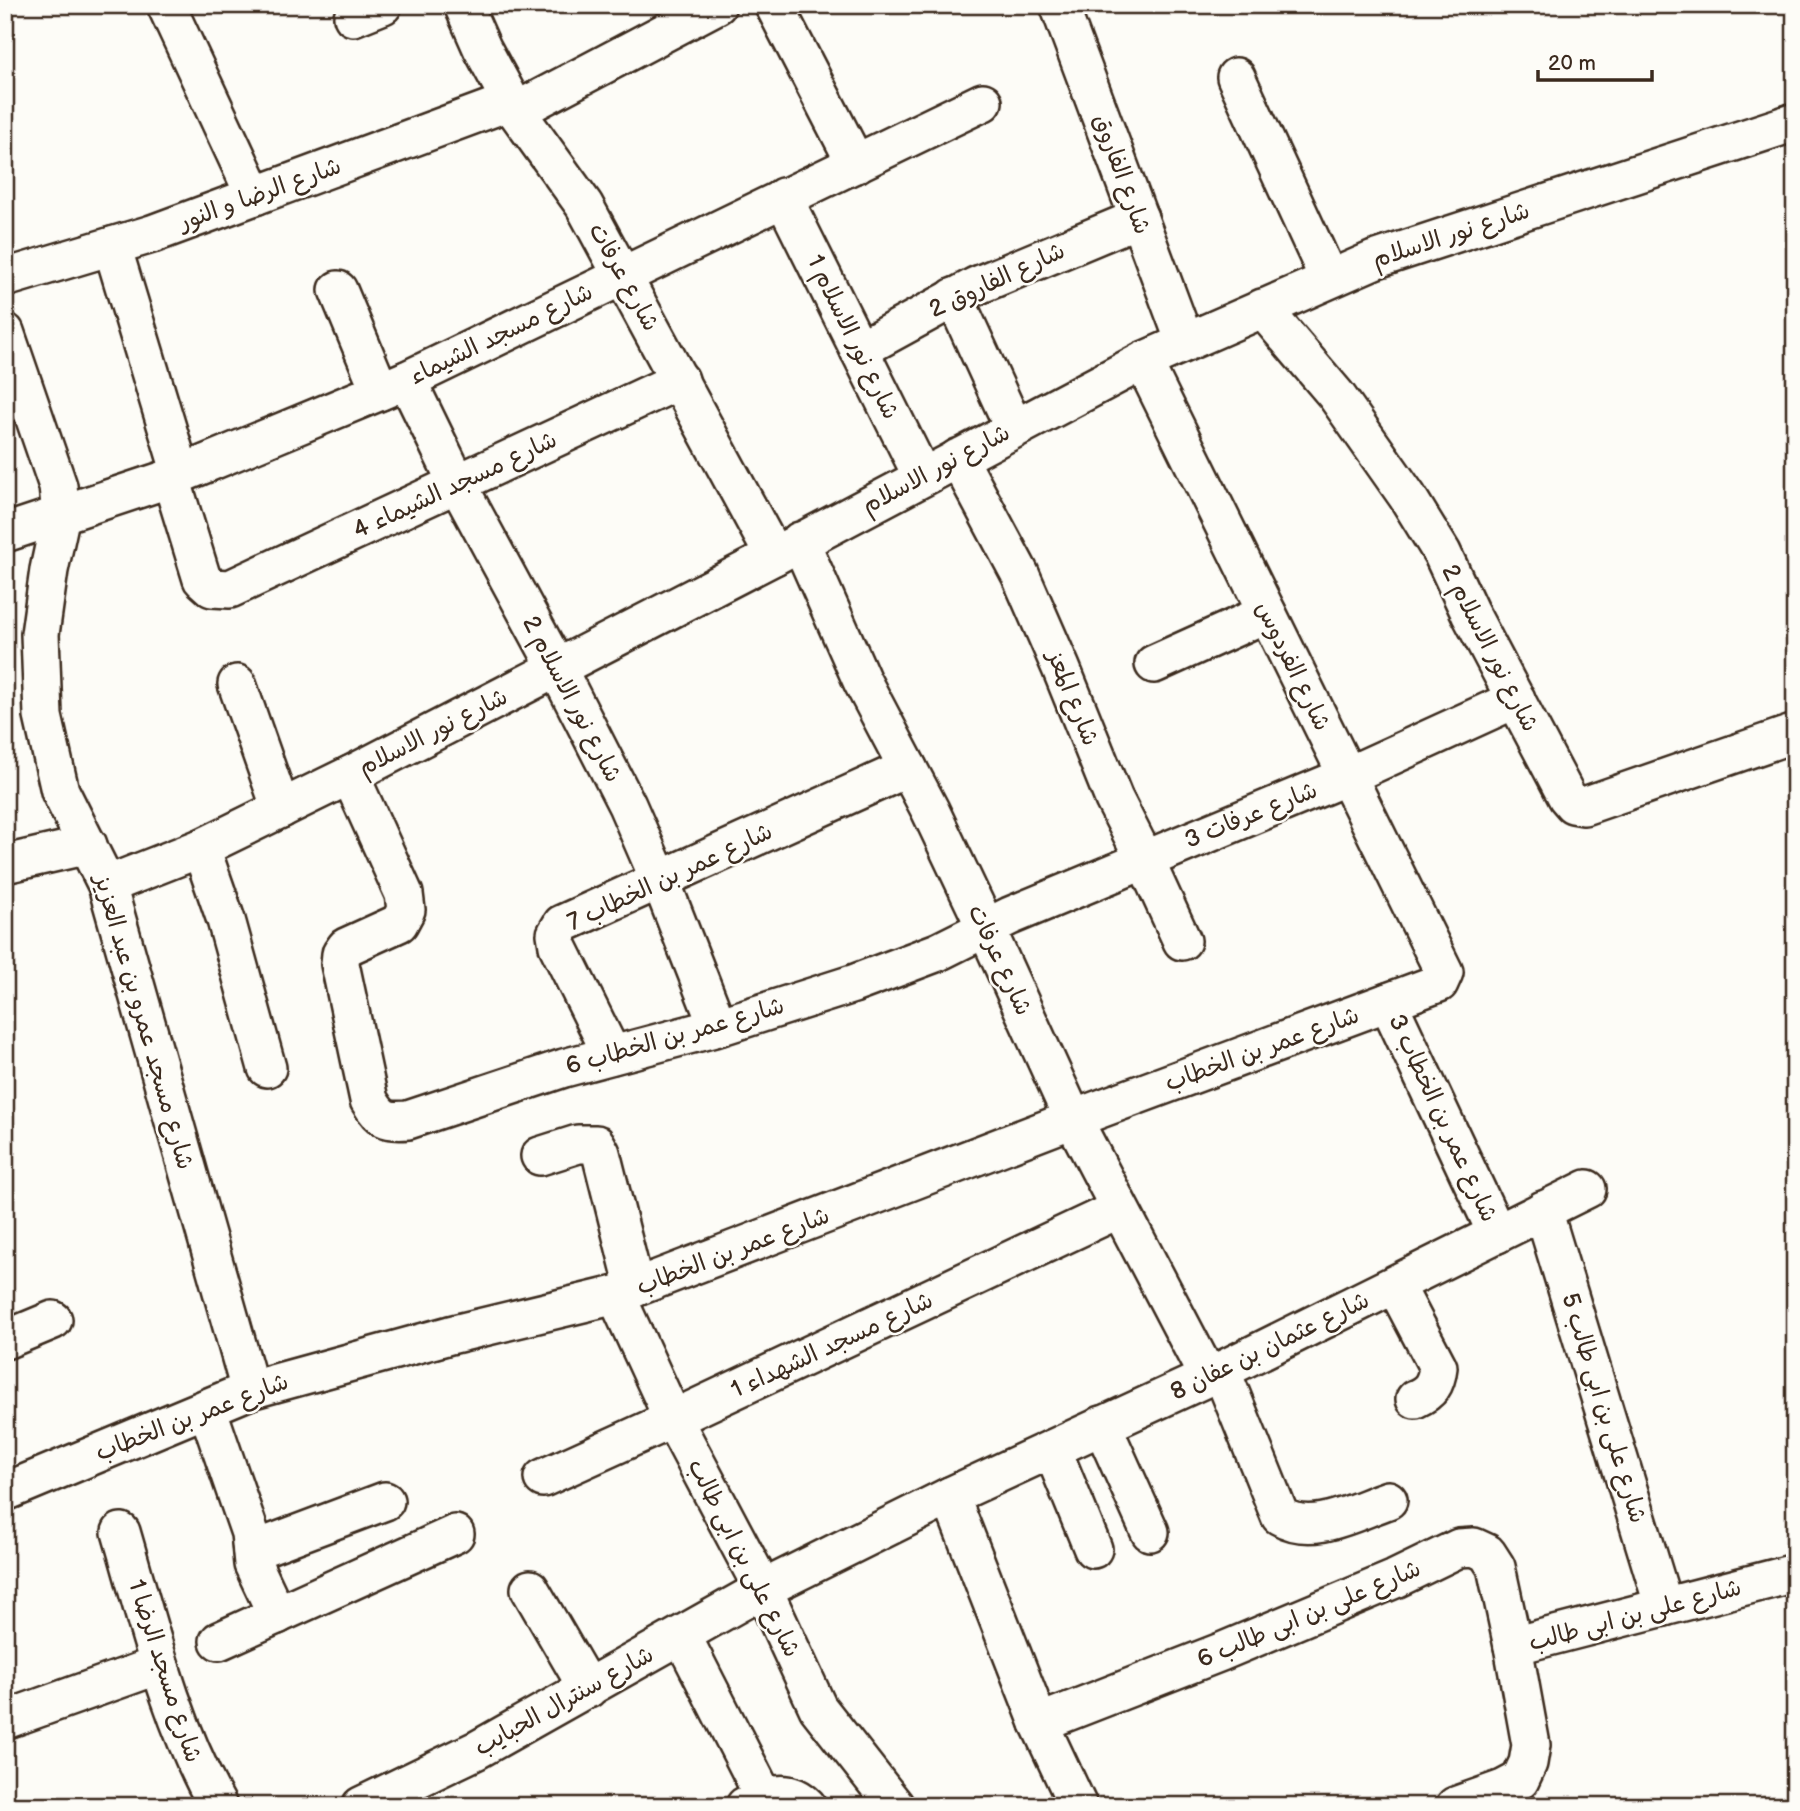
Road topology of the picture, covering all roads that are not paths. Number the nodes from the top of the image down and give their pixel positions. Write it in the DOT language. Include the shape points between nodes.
graph roads {
  1 [pos="166,5"];
  2 [pos="463,5"];
  3 [pos="717,5"];
  4 [pos="1059,5"];
  5 [pos="778,7"];
  6 [pos="1236,76"];
  7 [pos="983,102"];
  8 [pos="514,106"];
  9 [pos="1795,122"];
  10 [pos="856,164"];
  11 [pos="255,196"];
  12 [pos="783,197"];
  13 [pos="1139,218"];
  14 [pos="112,246"];
  15 [pos="623,275"];
  16 [pos="5,278"];
  17 [pos="1329,279"];
  18 [pos="338,290"];
  19 [pos="954,297"];
  20 [pos="1262,308"];
  21 [pos="5,332"];
  22 [pos="1185,342"];
  23 [pos="859,350"];
  24 [pos="1143,361"];
  25 [pos="680,380"];
  26 [pos="393,386"];
  27 [pos="1014,428"];
  28 [pos="958,458"];
  29 [pos="176,476"];
  30 [pos="922,477"];
  31 [pos="458,485"];
  32 [pos="61,514"];
  33 [pos="5,533"];
  34 [pos="787,548"];
  35 [pos="1267,613"];
  36 [pos="1154,664"];
  37 [pos="557,668"];
  38 [pos="237,684"];
  39 [pos="1516,699"];
  40 [pos="1795,733"];
  41 [pos="908,768"];
  42 [pos="351,775"];
  43 [pos="1347,776"];
  44 [pos="281,809"];
  45 [pos="88,845"];
  46 [pos="201,848"];
  47 [pos="1144,858"];
  48 [pos="5,864"];
  49 [pos="659,879"];
  50 [pos="107,886"];
  51 [pos="986,928"];
  52 [pos="1182,941"];
  53 [pos="1444,972"];
  54 [pos="1388,1002"];
  55 [pos="718,1027"];
  56 [pos="612,1055"];
  57 [pos="267,1068"];
  58 [pos="1073,1119"];
  59 [pos="540,1156"];
  60 [pos="1587,1189"];
  61 [pos="1119,1209"];
  62 [pos="1543,1210"];
  63 [pos="1497,1234"];
  64 [pos="1395,1285"];
  65 [pos="626,1292"];
  66 [pos="53,1320"];
  67 [pos="5,1340"];
  68 [pos="1214,1373"];
  69 [pos="250,1390"];
  70 [pos="1415,1399"];
  71 [pos="207,1408"];
  72 [pos="673,1419"];
  73 [pos="1102,1426"];
  74 [pos="1052,1449"];
  75 [pos="543,1478"];
  76 [pos="5,1492"];
  77 [pos="950,1496"];
  78 [pos="1388,1500"];
  79 [pos="385,1501"];
  80 [pos="121,1532"];
  81 [pos="1150,1532"];
  82 [pos="455,1534"];
  83 [pos="1093,1549"];
  84 [pos="252,1551"];
  85 [pos="1795,1573"];
  86 [pos="530,1589"];
  87 [pos="763,1589"];
  88 [pos="1664,1606"];
  89 [pos="277,1615"];
  90 [pos="682,1636"];
  91 [pos="219,1641"];
  92 [pos="1513,1646"];
  93 [pos="159,1665"];
  94 [pos="589,1689"];
  95 [pos="5,1720"];
  96 [pos="1039,1723"];
  97 [pos="754,1801"];
  98 [pos="891,1805"];
  99 [pos="218,1806"];
  100 [pos="361,1806"];
  101 [pos="807,1806"];
  102 [pos="1078,1806"];
  103 [pos="1455,1806"];
  1 -- 11 [label="street"];
  2 -- 8 [label="street, شارع عرفات"];
  3 -- 8 [label="street, شارع الرضا و النور"];
  4 -- 13 [label="street, شارع الفاروق"];
  5 -- 10 [label="street"];
  6 -- 17 [label="street"];
  7 -- 10 [label="street, شارع مسجد الشيماء"];
  8 -- 11 [label="street, شارع الرضا و النور"];
  8 -- 15 [label="street, شارع عرفات" via="584,205"];
  9 -- 17 [label="street, شارع نور الاسلام" via="1374,260"];
  10 -- 12 [label="street, شارع مسجد الشيماء"];
  11 -- 14 [label="street, شارع الرضا و النور"];
  12 -- 15 [label="street, شارع مسجد الشيماء"];
  12 -- 23 [label="street, شارع نور الاسلام 1"];
  13 -- 19 [label="street, شارع الفاروق 2"];
  13 -- 22 [label="street, شارع الفاروق"];
  14 -- 16 [label="street, شارع الرضا و النور"];
  14 -- 29 [label="street"];
  15 -- 25 [label="street, شارع عرفات"];
  15 -- 26 [label="street, شارع مسجد الشيماء"];
  17 -- 20 [label="street, شارع نور الاسلام"];
  18 -- 26 [label="street, شارع نور الاسلام 2"];
  19 -- 23 [label="street, شارع الفاروق 2"];
  19 -- 27 [label="street"];
  20 -- 22 [label="street, شارع نور الاسلام"];
  20 -- 39 [label="street, شارع نور الاسلام 2" via="1335,395 1407,496 1442,553"];
  21 -- 32 [label="street, شارع مسجد عمرو بن عبد العزيز" via="58,486"];
  22 -- 24 [label="street, شارع نور الاسلام"];
  23 -- 30 [label="street, شارع نور الاسلام 1"];
  24 -- 27 [label="street, شارع نور الاسلام"];
  24 -- 35 [label="street, شارع الفردوس"];
  25 -- 31 [label="street, شارع مسجد الشيماء 4"];
  25 -- 34 [label="street, شارع عرفات"];
  26 -- 29 [label="street, شارع مسجد الشيماء"];
  26 -- 31 [label="street, شارع نور الاسلام 2"];
  27 -- 28 [label="street, شارع نور الاسلام"];
  28 -- 30 [label="street, شارع نور الاسلام"];
  28 -- 47 [label="street, شارع المعز" via="1020,574 1114,799"];
  29 -- 31 [label="street, شارع مسجد الشيماء 4" via="202,579 212,588 230,589"];
  29 -- 32 [label="street, شارع مسجد الشيماء"];
  30 -- 34 [label="street, شارع نور الاسلام"];
  31 -- 37 [label="street, شارع نور الاسلام 2"];
  32 -- 33 [label="street, شارع مسجد الشيماء"];
  32 -- 45 [label="street, شارع مسجد عمرو بن عبد العزيز" via="40,634 43,716 60,791"];
  34 -- 37 [label="street, شارع نور الاسلام"];
  34 -- 41 [label="street, شارع عرفات"];
  35 -- 36 [label="street"];
  35 -- 43 [label="street, شارع الفردوس"];
  37 -- 42 [label="street, شارع نور الاسلام"];
  37 -- 49 [label="street, شارع نور الاسلام 2"];
  38 -- 44 [label="street"];
  39 -- 40 [label="street, شارع نور الاسلام 2" via="1567,797 1584,806"];
  39 -- 43 [label="street, شارع عرفات 3"];
  41 -- 49 [label="street, شارع عمر بن الخطاب 7"];
  41 -- 51 [label="street, شارع عرفات"];
  42 -- 44 [label="street, شارع نور الاسلام"];
  42 -- 56 [label="street, شارع عمر بن الخطاب 6" via="404,894 406,909 399,923 346,947 341,954 369,1100 377,1114 391,1122 408,1120"];
  43 -- 47 [label="street, شارع عرفات 3"];
  43 -- 53 [label="street, شارع الفردوس"];
  44 -- 46 [label="street, شارع نور الاسلام"];
  45 -- 48 [label="street"];
  45 -- 50 [label="street, شارع مسجد عمرو بن عبد العزيز"];
  46 -- 50 [label="street, شارع نور الاسلام"];
  46 -- 57 [label="street"];
  47 -- 51 [label="street, شارع عرفات 3"];
  47 -- 52 [label="street, شارع المعز"];
  49 -- 55 [label="street, شارع نور الاسلام 2"];
  49 -- 56 [label="street, شارع عمر بن الخطاب 7" via="562,924 556,934"];
  50 -- 69 [label="street, شارع مسجد عمرو بن عبد العزيز"];
  51 -- 55 [label="street, شارع عمر بن الخطاب 6" via="853,984"];
  51 -- 58 [label="street, شارع عرفات"];
  53 -- 54 [label="street, شارع عمر بن الخطاب" via="1439,983"];
  54 -- 58 [label="street, شارع عمر بن الخطاب"];
  54 -- 63 [label="street, شارع عمر بن الخطاب 3"];
  55 -- 56 [label="street, شارع عمر بن الخطاب 6"];
  58 -- 61 [label="street, شارع عرفات"];
  58 -- 65 [label="street, شارع عمر بن الخطاب"];
  59 -- 65 [label="street, شارع على بن ابى طالب" via="578,1144 596,1144"];
  60 -- 62 [label="street, شارع عثمان بن عفان 8"];
  61 -- 68 [label="street, شارع عرفات"];
  61 -- 72 [label="street, شارع مسجد الشهداء 1"];
  62 -- 63 [label="street, شارع عثمان بن عفان 8"];
  62 -- 88 [label="street, شارع على بن ابى طالب 5"];
  63 -- 64 [label="street, شارع عثمان بن عفان 8"];
  64 -- 68 [label="street, شارع عثمان بن عفان 8"];
  64 -- 70 [label="street" via="1438,1367 1428,1393"];
  65 -- 69 [label="street, شارع عمر بن الخطاب"];
  65 -- 72 [label="street, شارع على بن ابى طالب"];
  66 -- 67 [label="street"];
  68 -- 73 [label="street, شارع عثمان بن عفان 8"];
  68 -- 78 [label="street, شارع عرفات" via="1280,1516 1302,1525 1322,1523"];
  69 -- 71 [label="street, شارع عمر بن الخطاب"];
  71 -- 76 [label="street, شارع عمر بن الخطاب"];
  71 -- 84 [label="street"];
  72 -- 75 [label="street, شارع مسجد الشهداء 1"];
  72 -- 87 [label="street, شارع على بن ابى طالب"];
  73 -- 74 [label="street, شارع عثمان بن عفان 8"];
  73 -- 81 [label="street"];
  74 -- 77 [label="street, شارع عثمان بن عفان 8"];
  74 -- 83 [label="street"];
  77 -- 87 [label="street, شارع عثمان بن عفان 8"];
  77 -- 96 [label="street"];
  79 -- 84 [label="street"];
  80 -- 93 [label="street, شارع مسجد الرضا 1"];
  82 -- 89 [label="street"];
  84 -- 89 [label="street" via="259,1580"];
  85 -- 88 [label="street, شارع على بن ابى طالب"];
  86 -- 94 [label="street"];
  87 -- 90 [label="street, شارع سنترال الحبايب"];
  87 -- 98 [label="street, شارع على بن ابى طالب" via="817,1708"];
  88 -- 92 [label="street, شارع على بن ابى طالب"];
  89 -- 91 [label="street"];
  90 -- 94 [label="street, شارع سنترال الحبايب"];
  90 -- 97 [label="street"];
  92 -- 96 [label="street, شارع على بن ابى طالب 6" via="1496,1567 1487,1553 1474,1547 1459,1548 1233,1647"];
  92 -- 103 [label="street, شارع على بن ابى طالب" via="1531,1745 1528,1763 1520,1780"];
  93 -- 95 [label="street"];
  93 -- 99 [label="street, شارع مسجد الرضا 1" via="198,1770"];
  94 -- 100 [label="street, شارع سنترال الحبايب"];
  96 -- 102 [label="street"];
  97 -- 101 [label="street" via="782,1793 800,1798"];
}
